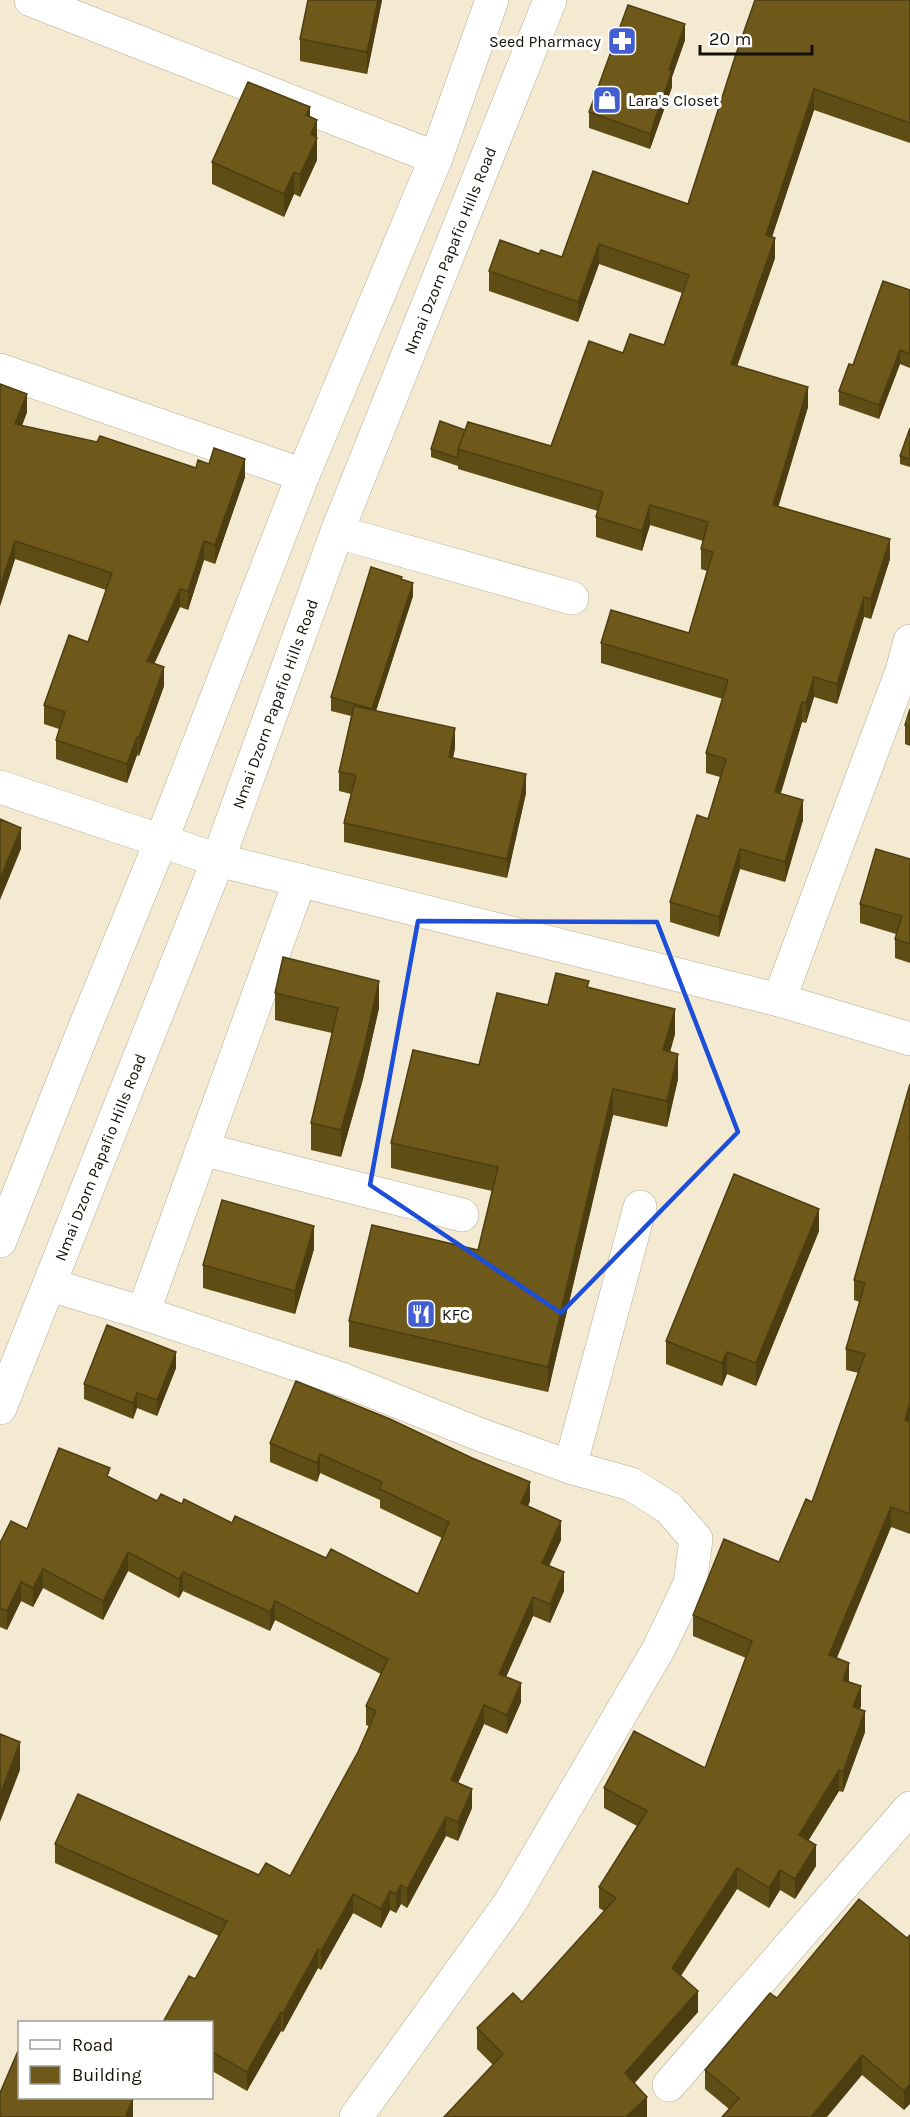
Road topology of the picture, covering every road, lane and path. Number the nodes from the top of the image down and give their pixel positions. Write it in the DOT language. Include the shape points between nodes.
graph roads {
  1 [pos="31,0"];
  2 [pos="492,0"];
  3 [pos="550,0"];
  4 [pos="436,158"];
  5 [pos="0,370"];
  6 [pos="303,475"];
  7 [pos="337,532"];
  8 [pos="572,598"];
  9 [pos="910,641"];
  10 [pos="0,787"];
  11 [pos="161,841"];
  12 [pos="218,860"];
  13 [pos="300,880"];
  14 [pos="779,1000"];
  15 [pos="910,1039"];
  16 [pos="202,1149"];
  17 [pos="640,1207"];
  18 [pos="462,1215"];
  19 [pos="0,1241"];
  20 [pos="50,1285"];
  21 [pos="143,1313"];
  22 [pos="0,1408"];
  23 [pos="570,1467"];
  24 [pos="910,1808"];
  25 [pos="669,2085"];
  26 [pos="356,2117"];
  1 -- 4 [label="street"];
  2 -- 4 [label="street"];
  3 -- 7 [label="street, Nmai Dzorn Papafio Hills Road"];
  4 -- 6 [label="street"];
  5 -- 6 [label="street"];
  6 -- 11 [label="street"];
  7 -- 8 [label="street"];
  7 -- 12 [label="street, Nmai Dzorn Papafio Hills Road"];
  9 -- 14 [label="street" via="902,672"];
  10 -- 11 [label="street"];
  11 -- 12 [label="street"];
  11 -- 19 [label="street"];
  12 -- 13 [label="street"];
  12 -- 20 [label="street, Nmai Dzorn Papafio Hills Road"];
  13 -- 14 [label="street"];
  13 -- 16 [label="street"];
  14 -- 15 [label="street"];
  16 -- 18 [label="street"];
  16 -- 21 [label="street"];
  17 -- 23 [label="street"];
  20 -- 21 [label="street"];
  20 -- 22 [label="street, Nmai Dzorn Papafio Hills Road"];
  21 -- 23 [label="street" via="344,1380"];
  23 -- 26 [label="street" via="631,1484 669,1508 696,1539 690,1584 658,1650 510,1903"];
  24 -- 25 [label="street"];
}
